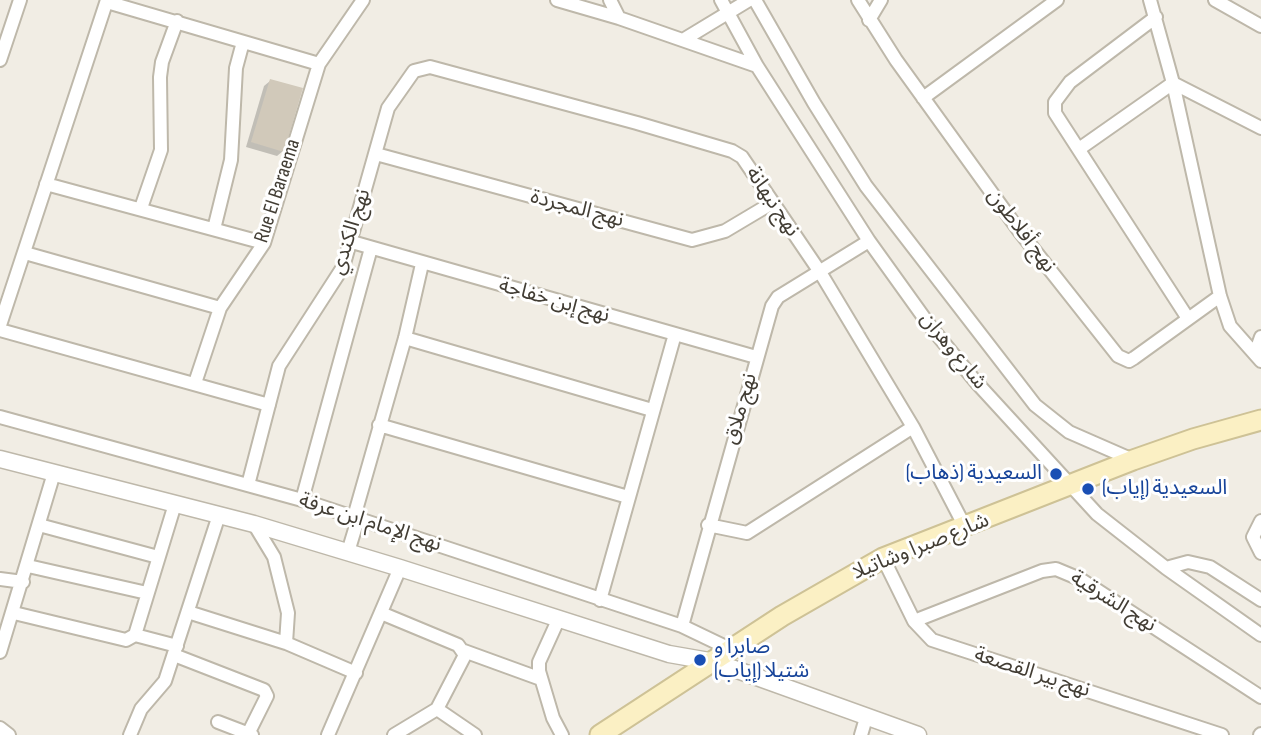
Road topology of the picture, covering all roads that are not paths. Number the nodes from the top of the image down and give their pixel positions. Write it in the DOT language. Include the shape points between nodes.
graph roads {
  1 [pos="20,0"];
  2 [pos="363,0"];
  3 [pos="557,0"];
  4 [pos="610,0"];
  5 [pos="721,0"];
  6 [pos="749,0"];
  7 [pos="755,0"];
  8 [pos="858,0"];
  9 [pos="881,0"];
  10 [pos="1057,0"];
  11 [pos="1150,0"];
  12 [pos="1215,0"];
  13 [pos="107,1"];
  14 [pos="729,14"];
  15 [pos="1156,17"];
  16 [pos="619,18"];
  17 [pos="869,20"];
  18 [pos="177,21"];
  19 [pos="1261,26"];
  20 [pos="682,40"];
  21 [pos="243,42"];
  22 [pos="0,60"];
  23 [pos="319,64"];
  24 [pos="757,66"];
  25 [pos="430,67"];
  26 [pos="1174,83"];
  27 [pos="923,98"];
  28 [pos="1261,128"];
  29 [pos="1079,149"];
  30 [pos="376,154"];
  31 [pos="47,184"];
  32 [pos="772,203"];
  33 [pos="141,208"];
  34 [pos="214,229"];
  35 [pos="352,242"];
  36 [pos="869,242"];
  37 [pos="264,243"];
  38 [pos="371,248"];
  39 [pos="26,253"];
  40 [pos="422,264"];
  41 [pos="820,272"];
  42 [pos="1220,296"];
  43 [pos="220,308"];
  44 [pos="1187,317"];
  45 [pos="0,328"];
  46 [pos="675,334"];
  47 [pos="1261,337"];
  48 [pos="405,338"];
  49 [pos="756,356"];
  50 [pos="1258,357"];
  51 [pos="195,383"];
  52 [pos="269,405"];
  53 [pos="652,410"];
  54 [pos="0,417"];
  55 [pos="1261,420"];
  56 [pos="379,425"];
  57 [pos="913,427"];
  58 [pos="0,459"];
  59 [pos="1133,460"];
  60 [pos="54,473"];
  61 [pos="248,485"];
  62 [pos="1072,486"];
  63 [pos="628,497"];
  64 [pos="302,500"];
  65 [pos="175,504"];
  66 [pos="219,515"];
  67 [pos="356,518"];
  68 [pos="1261,521"];
  69 [pos="254,524"];
  70 [pos="39,525"];
  71 [pos="708,525"];
  72 [pos="965,527"];
  73 [pos="348,552"];
  74 [pos="1261,553"];
  75 [pos="158,557"];
  76 [pos="883,558"];
  77 [pos="28,566"];
  78 [pos="400,568"];
  79 [pos="1166,568"];
  80 [pos="2,577"];
  81 [pos="23,582"];
  82 [pos="147,593"];
  83 [pos="600,600"];
  84 [pos="1261,600"];
  85 [pos="188,612"];
  86 [pos="14,613"];
  87 [pos="382,613"];
  88 [pos="559,618"];
  89 [pos="914,621"];
  90 [pos="682,626"];
  91 [pos="135,635"];
  92 [pos="1261,635"];
  93 [pos="286,643"];
  94 [pos="175,650"];
  95 [pos="732,650"];
  96 [pos="464,651"];
  97 [pos="0,652"];
  98 [pos="715,662"];
  99 [pos="356,673"];
  100 [pos="541,679"];
  101 [pos="1261,697"];
  102 [pos="437,709"];
  103 [pos="866,718"];
  104 [pos="218,722"];
  105 [pos="0,727"];
  106 [pos="250,734"];
  107 [pos="9,735"];
  108 [pos="130,735"];
  109 [pos="328,735"];
  110 [pos="394,735"];
  111 [pos="475,735"];
  112 [pos="562,735"];
  113 [pos="600,735"];
  114 [pos="861,735"];
  115 [pos="918,735"];
  116 [pos="1223,735"];
  1 -- 22 [label="street"];
  2 -- 23 [label="street, Rue El Baraema"];
  3 -- 16 [label="street"];
  4 -- 16 [label="street"];
  5 -- 14 [label="street, شارع وهران"];
  6 -- 14 [label="street"];
  7 -- 59 [label="street" via="866,186 1035,405 1069,432"];
  8 -- 17 [label="street, نهج أفلاطون"];
  9 -- 17 [label="street"];
  10 -- 27 [label="street"];
  11 -- 15 [label="street"];
  12 -- 19 [label="street"];
  13 -- 18 [label="street"];
  13 -- 31 [label="street"];
  14 -- 20 [label="street"];
  14 -- 24 [label="street, شارع وهران"];
  15 -- 26 [label="street"];
  15 -- 29 [label="street" via="1070,82 1055,102 1055,113"];
  16 -- 20 [label="street"];
  17 -- 27 [label="street, نهج أفلاطون"];
  18 -- 21 [label="street"];
  18 -- 33 [label="street" via="162,62 160,150"];
  20 -- 24 [label="street"];
  21 -- 23 [label="street"];
  21 -- 34 [label="street" via="236,68 231,160"];
  23 -- 37 [label="street, Rue El Baraema"];
  24 -- 36 [label="street, شارع وهران"];
  25 -- 30 [label="street, نهج الكندي" via="414,71 392,100"];
  25 -- 32 [label="street, نهج نبهانة" via="732,151 751,166"];
  26 -- 28 [label="street"];
  26 -- 29 [label="street"];
  26 -- 42 [label="street"];
  27 -- 44 [label="street, نهج أفلاطون" via="1020,232 1118,355 1134,358"];
  29 -- 44 [label="street"];
  30 -- 32 [label="street, نهج المجردة" via="692,240 726,231"];
  30 -- 35 [label="street, نهج الكندي"];
  31 -- 33 [label="street"];
  31 -- 39 [label="street"];
  32 -- 41 [label="street, نهج نبهانة"];
  33 -- 34 [label="street"];
  34 -- 37 [label="street"];
  35 -- 38 [label="street, نهج إبن خفاجة"];
  35 -- 52 [label="street, نهج الكندي" via="339,277 284,356"];
  36 -- 41 [label="street, نهج ملاق"];
  36 -- 62 [label="street, شارع وهران" via="930,326"];
  37 -- 43 [label="street, Rue El Baraema"];
  38 -- 40 [label="street, نهج إبن خفاجة"];
  38 -- 64 [label="street"];
  39 -- 43 [label="street"];
  39 -- 45 [label="street"];
  40 -- 46 [label="street, نهج إبن خفاجة"];
  40 -- 48 [label="street"];
  41 -- 49 [label="street, نهج ملاق" via="775,301"];
  41 -- 57 [label="street, نهج نبهانة"];
  42 -- 44 [label="street, نهج أفلاطون"];
  42 -- 50 [label="street" via="1230,326"];
  43 -- 51 [label="street, Rue El Baraema"];
  45 -- 51 [label="street"];
  46 -- 49 [label="street, نهج إبن خفاجة"];
  46 -- 53 [label="street"];
  47 -- 50 [label="street"];
  48 -- 53 [label="street"];
  48 -- 56 [label="street"];
  49 -- 71 [label="street, نهج ملاق"];
  51 -- 52 [label="street"];
  52 -- 61 [label="street, نهج الكندي"];
  53 -- 63 [label="street"];
  54 -- 61 [label="street, نهج الإمام ابن عرفة"];
  55 -- 59 [label="main road, شارع صبرا وشاتيلا"];
  56 -- 63 [label="street"];
  56 -- 67 [label="street"];
  57 -- 71 [label="street" via="747,533"];
  57 -- 72 [label="street, نهج نبهانة"];
  58 -- 60 [label="street"];
  59 -- 62 [label="main road, شارع صبرا وشاتيلا"];
  60 -- 65 [label="street"];
  60 -- 70 [label="street"];
  61 -- 64 [label="street, نهج الإمام ابن عرفة"];
  62 -- 72 [label="main road, شارع صبرا وشاتيلا"];
  62 -- 79 [label="street, شارع وهران" via="1097,514"];
  63 -- 83 [label="street"];
  64 -- 67 [label="street, نهج الإمام ابن عرفة"];
  65 -- 66 [label="street"];
  65 -- 75 [label="street"];
  66 -- 69 [label="street"];
  66 -- 85 [label="street"];
  67 -- 73 [label="street"];
  67 -- 83 [label="street, نهج الإمام ابن عرفة"];
  68 -- 74 [label="street" via="1253,537"];
  69 -- 73 [label="street"];
  69 -- 93 [label="street" via="274,557 288,613"];
  70 -- 75 [label="street"];
  70 -- 77 [label="street"];
  71 -- 90 [label="street, نهج ملاق"];
  72 -- 76 [label="main road, شارع صبرا وشاتيلا"];
  73 -- 78 [label="street"];
  75 -- 82 [label="street"];
  76 -- 89 [label="street, نهج بير القصعة"];
  76 -- 95 [label="main road, شارع صبرا وشاتيلا"];
  77 -- 81 [label="street"];
  77 -- 82 [label="street"];
  78 -- 87 [label="street"];
  78 -- 88 [label="street"];
  79 -- 84 [label="street" via="1188,562 1210,567"];
  79 -- 92 [label="street, شارع وهران"];
  80 -- 81 [label="street"];
  81 -- 86 [label="street"];
  82 -- 91 [label="street"];
  83 -- 90 [label="street, نهج الإمام ابن عرفة"];
  85 -- 93 [label="street"];
  85 -- 94 [label="street"];
  86 -- 91 [label="street" via="126,639"];
  86 -- 97 [label="street"];
  87 -- 96 [label="street"];
  87 -- 99 [label="street"];
  88 -- 98 [label="street" via="669,654"];
  88 -- 100 [label="street" via="539,662"];
  89 -- 101 [label="street, نهج الشرقية" via="1056,569 1080,579"];
  89 -- 116 [label="street, نهج بير القصعة" via="932,640"];
  90 -- 95 [label="street, نهج الإمام ابن عرفة"];
  91 -- 94 [label="street"];
  93 -- 99 [label="street"];
  94 -- 106 [label="street" via="264,690 267,696"];
  94 -- 108 [label="street" via="162,686 141,709"];
  95 -- 98 [label="main road, شارع صبرا وشاتيلا"];
  96 -- 100 [label="street"];
  96 -- 102 [label="street" via="465,660"];
  98 -- 103 [label="street"];
  98 -- 113 [label="main road, شارع صبرا وشاتيلا"];
  99 -- 109 [label="street"];
  100 -- 112 [label="street"];
  102 -- 110 [label="street"];
  102 -- 111 [label="street"];
  103 -- 114 [label="street"];
  103 -- 115 [label="street"];
  104 -- 106 [label="street"];
  105 -- 107 [label="street"];
}
